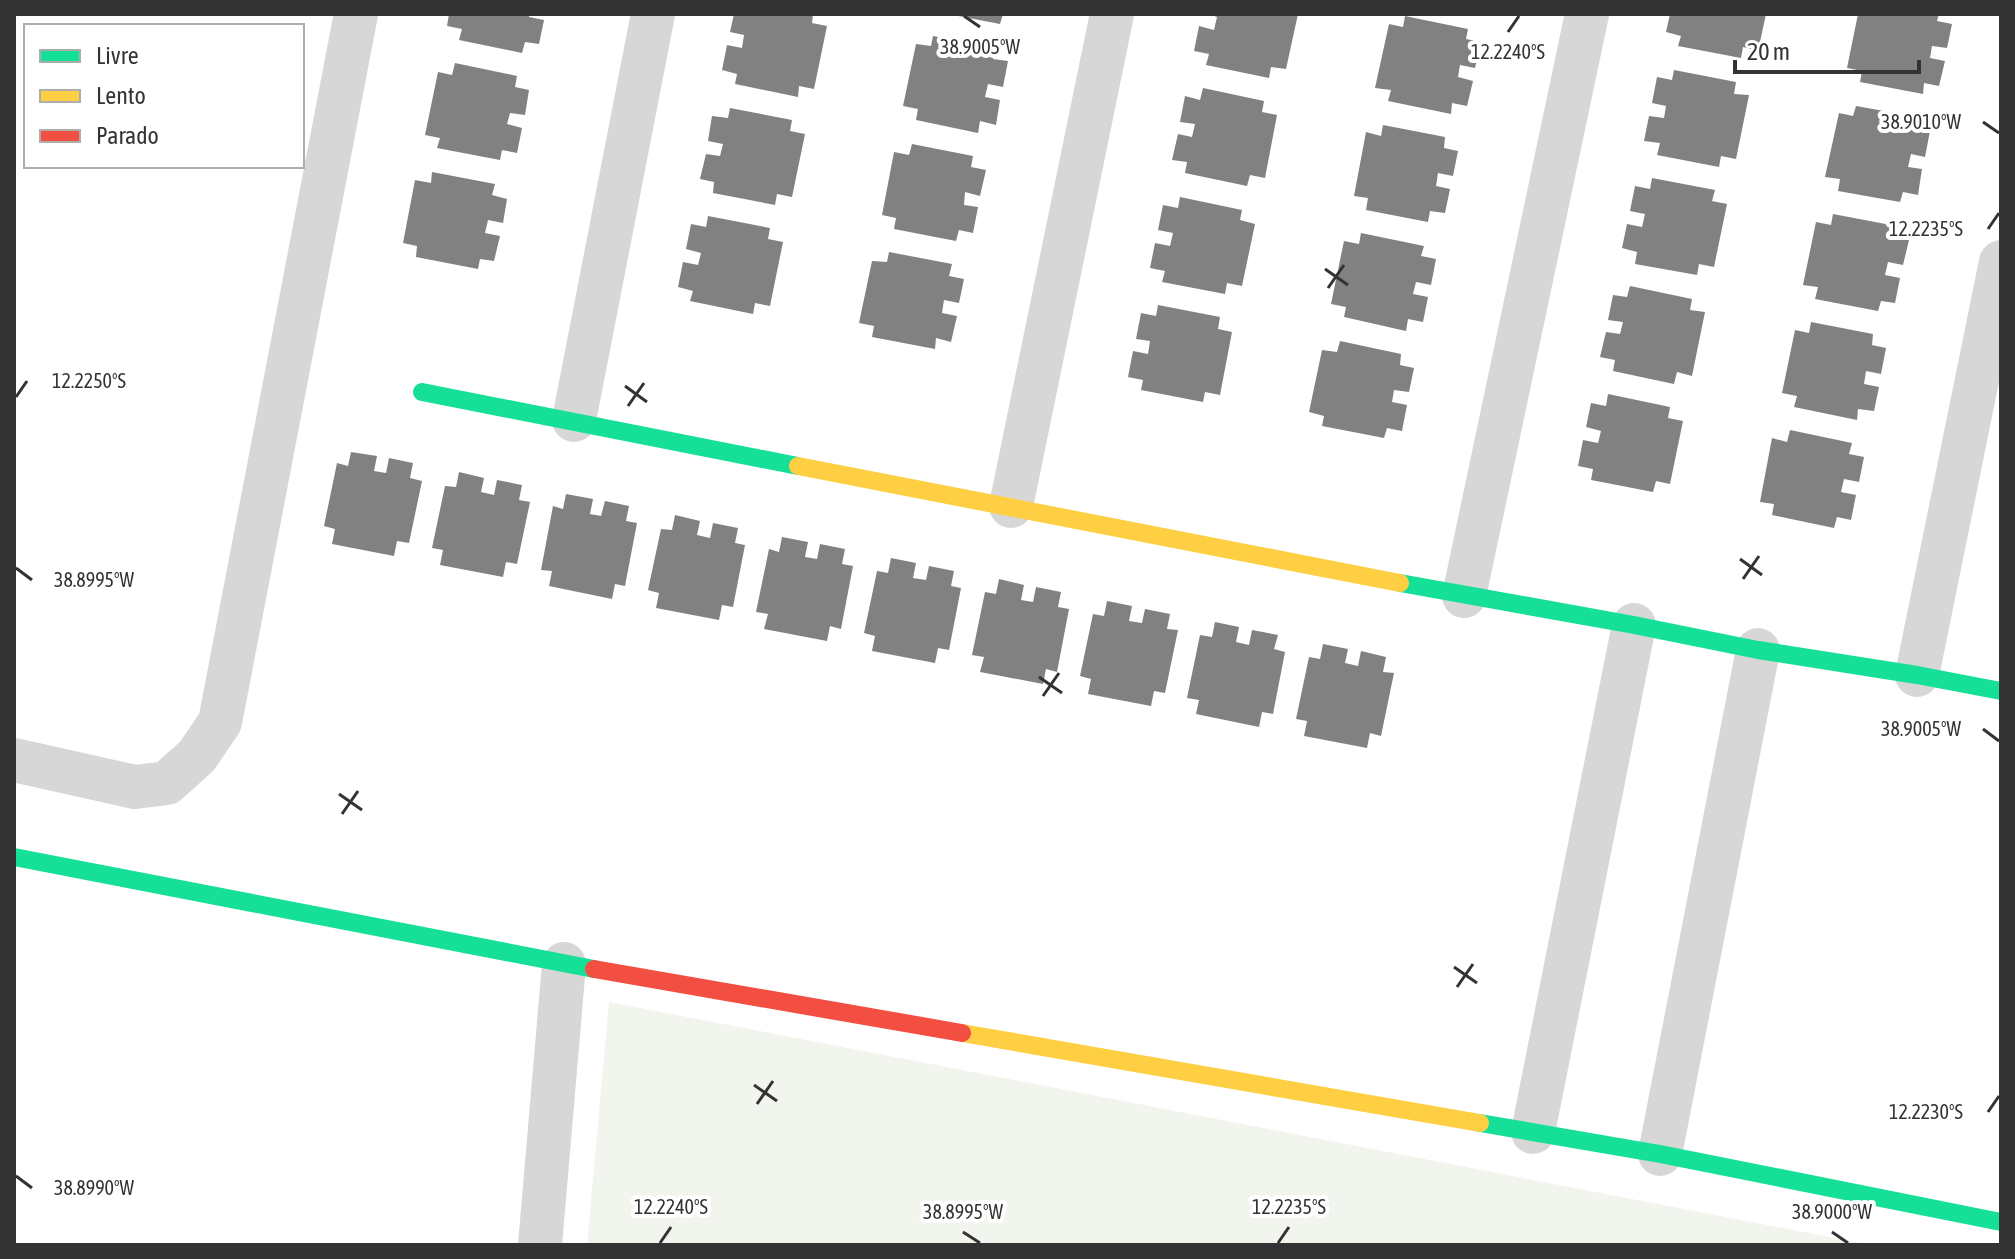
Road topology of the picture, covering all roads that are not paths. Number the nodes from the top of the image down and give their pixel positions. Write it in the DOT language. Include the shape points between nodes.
graph roads {
  1 [pos="356,14"];
  2 [pos="653,14"];
  3 [pos="1112,14"];
  4 [pos="1587,14"];
  5 [pos="2001,262"];
  6 [pos="422,392"];
  7 [pos="574,420"];
  8 [pos="1011,506"];
  9 [pos="1464,596"];
  10 [pos="1634,625"];
  11 [pos="1758,650"];
  12 [pos="1917,675"];
  13 [pos="2001,691"];
  14 [pos="14,760"];
  15 [pos="14,857"];
  16 [pos="564,964"];
  17 [pos="1533,1132"];
  18 [pos="1660,1154"];
  19 [pos="2001,1222"];
  20 [pos="540,1245"];
  1 -- 14 [label="street" via="220,722 197,756 167,783 135,787"];
  2 -- 7 [label="street"];
  3 -- 8 [label="street"];
  4 -- 9 [label="street"];
  5 -- 12 [label="street"];
  6 -- 7 [label="street"];
  7 -- 8 [label="street"];
  8 -- 9 [label="street"];
  9 -- 10 [label="street"];
  10 -- 11 [label="street"];
  10 -- 17 [label="street"];
  11 -- 12 [label="street"];
  11 -- 18 [label="street"];
  12 -- 13 [label="street"];
  15 -- 16 [label="street"];
  16 -- 17 [label="street"];
  16 -- 20 [label="street"];
  17 -- 18 [label="street"];
  18 -- 19 [label="street"];
}
